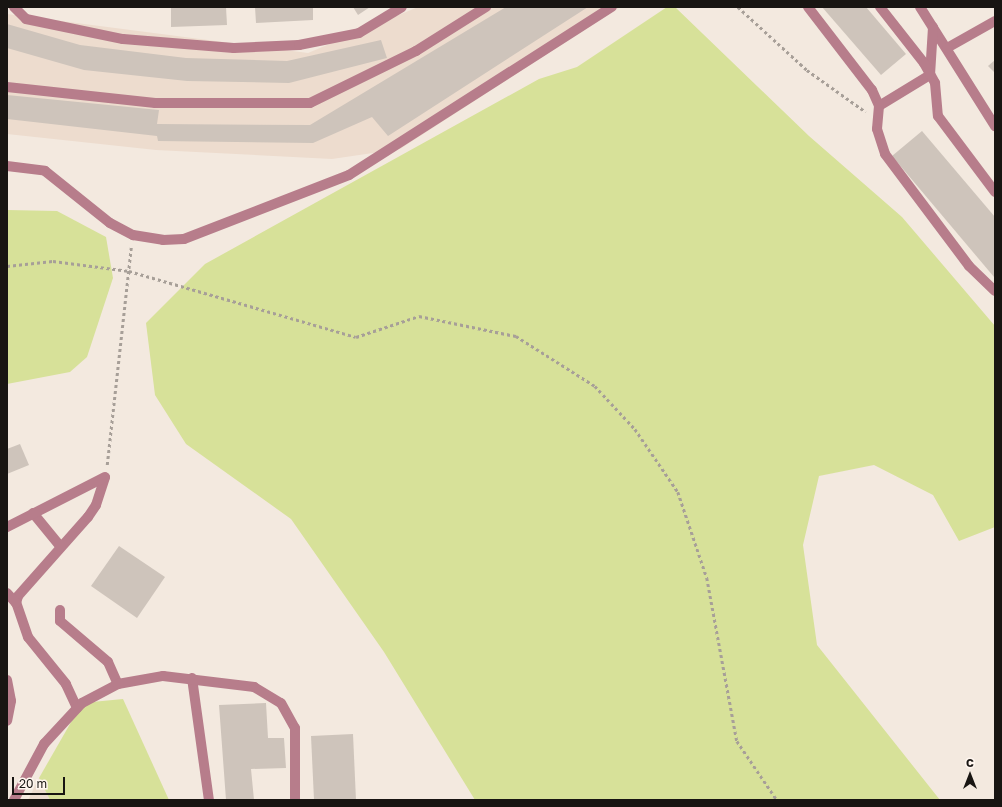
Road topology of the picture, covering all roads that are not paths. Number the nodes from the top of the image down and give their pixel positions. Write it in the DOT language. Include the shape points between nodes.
graph roads {
  1 [pos="14,7"];
  2 [pos="402,7"];
  3 [pos="486,7"];
  4 [pos="612,7"];
  5 [pos="808,7"];
  6 [pos="880,7"];
  7 [pos="920,7"];
  8 [pos="995,21"];
  9 [pos="933,27"];
  10 [pos="947,48"];
  11 [pos="930,75"];
  12 [pos="7,87"];
  13 [pos="879,106"];
  14 [pos="995,126"];
  15 [pos="7,166"];
  16 [pos="995,192"];
  17 [pos="995,291"];
  18 [pos="33,513"];
  19 [pos="7,527"];
  20 [pos="60,546"];
  21 [pos="7,593"];
  22 [pos="16,603"];
  23 [pos="60,610"];
  24 [pos="192,678"];
  25 [pos="7,680"];
  26 [pos="118,684"];
  27 [pos="77,708"];
  28 [pos="7,721"];
  29 [pos="14,800"];
  30 [pos="209,800"];
  31 [pos="295,800"];
  1 -- 2 [label="street" via="26,19 123,39 234,48 299,45 359,33"];
  3 -- 12 [label="street" via="416,51 310,103 155,103"];
  4 -- 15 [label="street" via="349,175 184,238 163,240 133,235 110,223 45,171"];
  5 -- 13 [label="street" via="872,90"];
  6 -- 11 [label="street"];
  7 -- 9 [label="street"];
  8 -- 10 [label="street"];
  9 -- 10 [label="street"];
  9 -- 11 [label="street"];
  10 -- 14 [label="street"];
  11 -- 13 [label="street"];
  11 -- 16 [label="street" via="935,83 938,116"];
  13 -- 17 [label="street" via="878,121 885,154 969,266"];
  18 -- 19 [label="street"];
  18 -- 20 [label="street"];
  18 -- 20 [label="street" via="105,477 96,505"];
  20 -- 22 [label="street"];
  21 -- 22 [label="street"];
  22 -- 27 [label="street" via="28,637 66,684"];
  23 -- 26 [label="street" via="60,621 108,662"];
  24 -- 26 [label="street" via="144,677"];
  24 -- 30 [label="street"];
  24 -- 31 [label="street" via="254,687 281,703 295,728"];
  25 -- 28 [label="street" via="11,700"];
  26 -- 27 [label="street"];
  27 -- 29 [label="street" via="30,763"];
}
